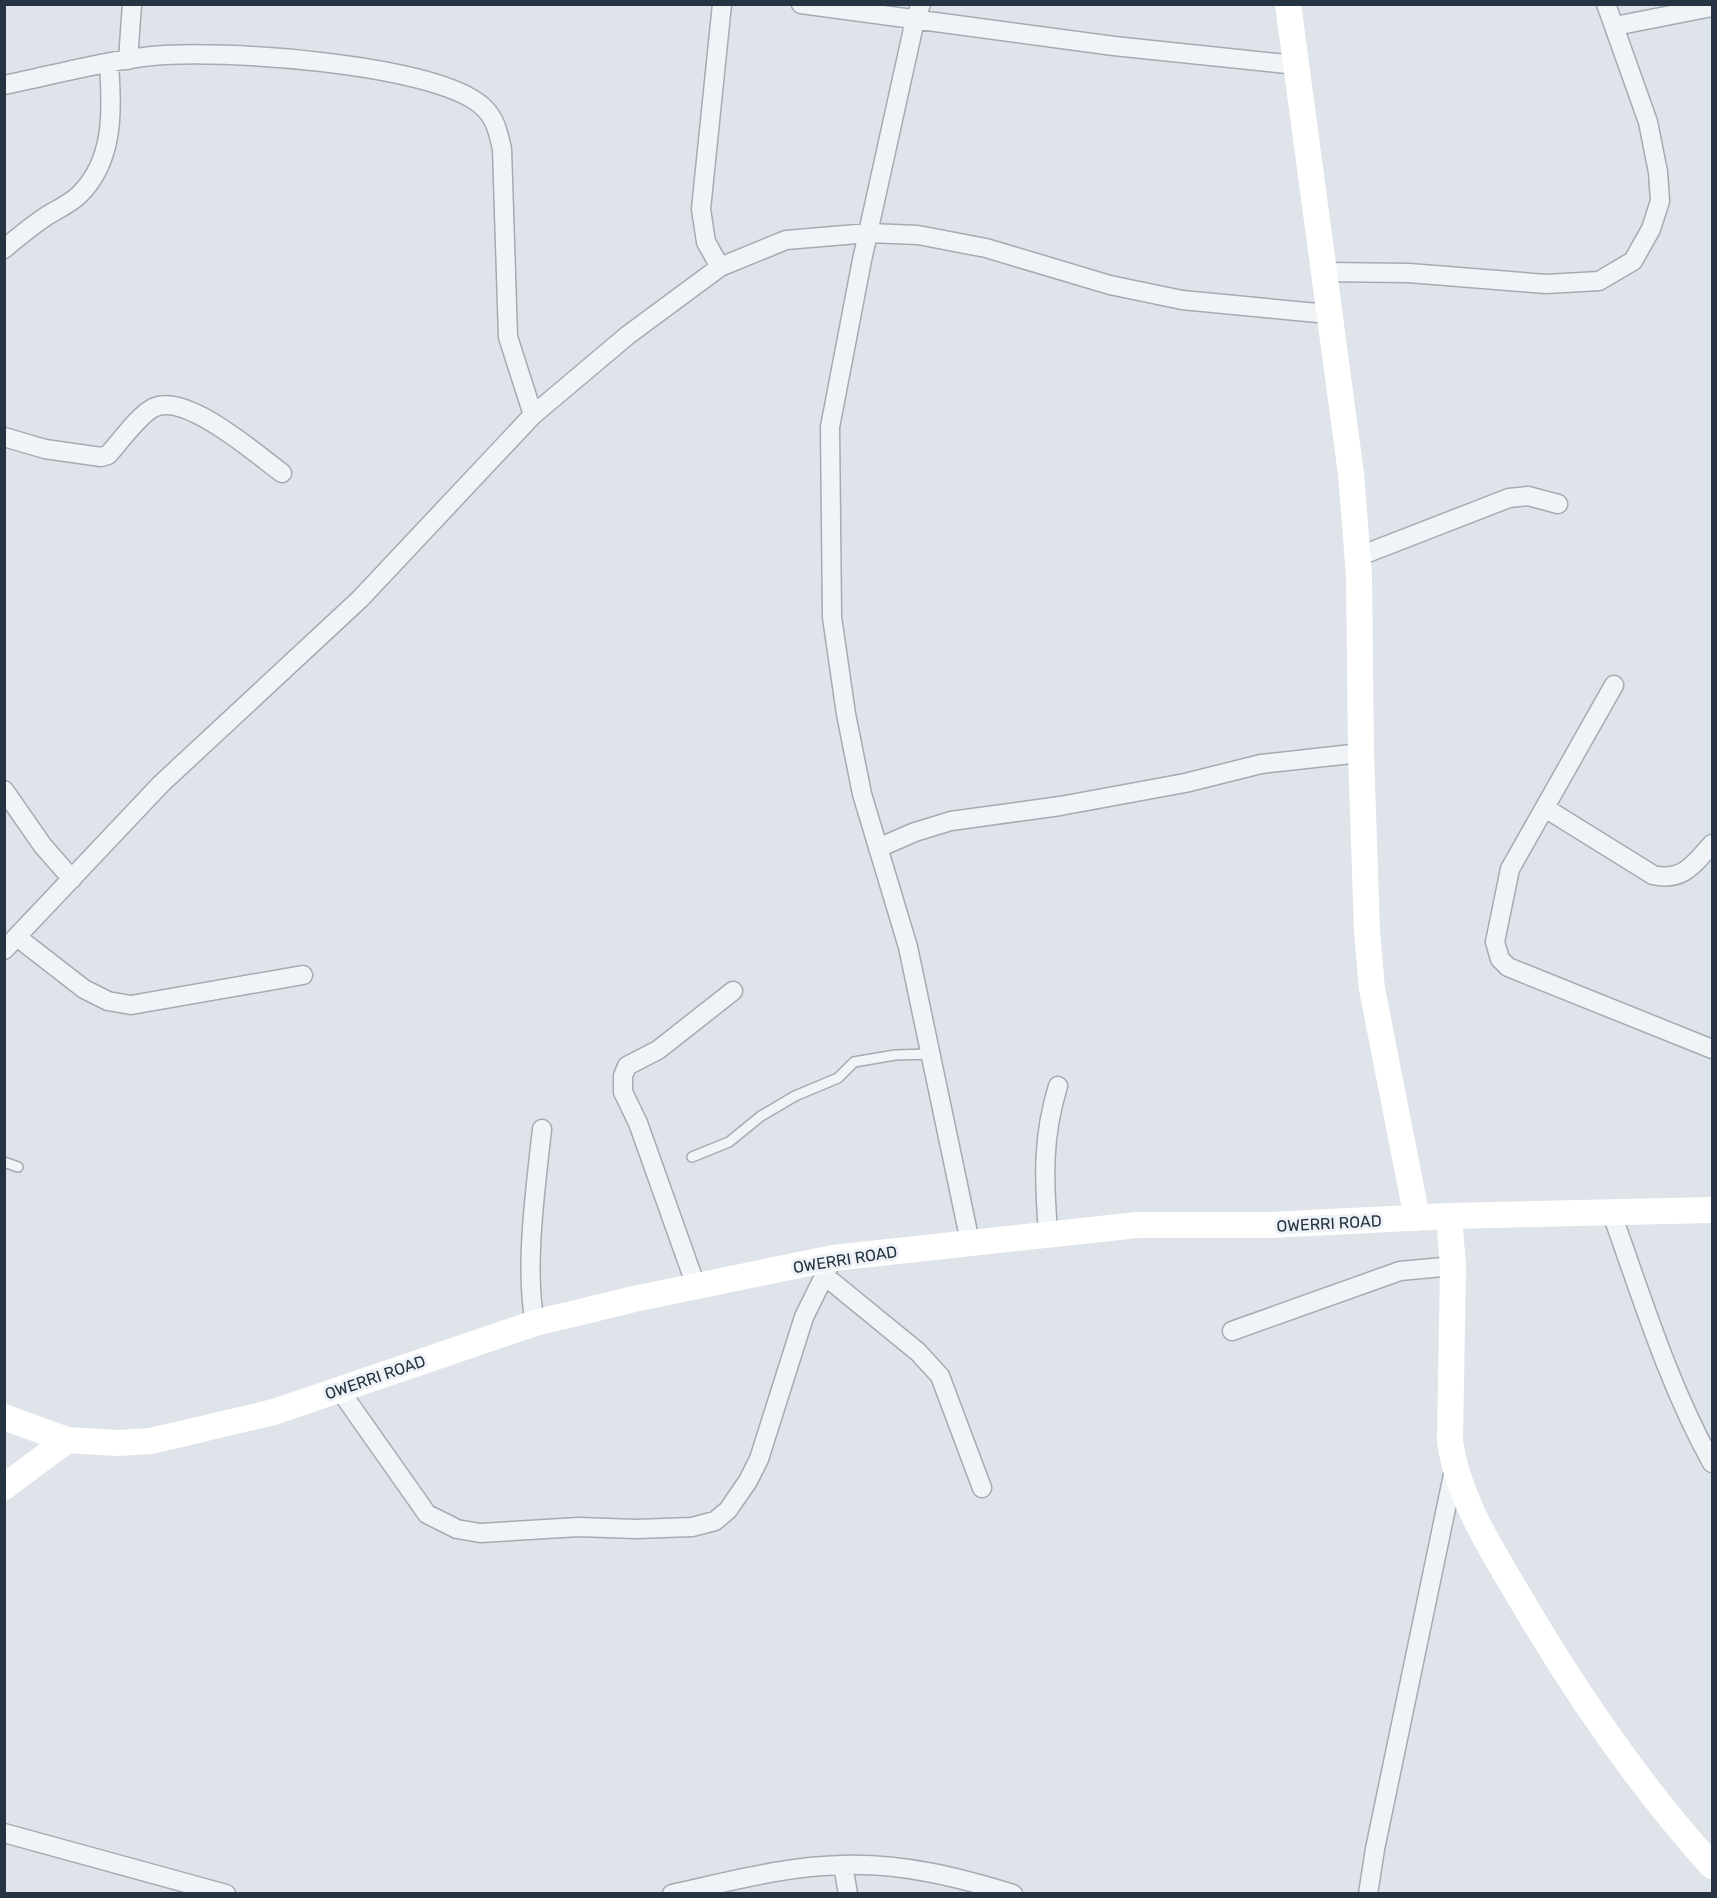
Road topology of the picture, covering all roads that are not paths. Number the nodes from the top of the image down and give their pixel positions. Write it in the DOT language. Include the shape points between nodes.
graph roads {
  1 [pos="132,4"];
  2 [pos="722,4"];
  3 [pos="801,4"];
  4 [pos="1288,4"];
  5 [pos="1606,4"];
  6 [pos="1713,7"];
  7 [pos="918,12"];
  8 [pos="1615,26"];
  9 [pos="128,60"];
  10 [pos="109,64"];
  11 [pos="1296,65"];
  12 [pos="4,85"];
  13 [pos="868,233"];
  14 [pos="4,249"];
  15 [pos="720,267"];
  16 [pos="1323,272"];
  17 [pos="1329,314"];
  18 [pos="533,415"];
  19 [pos="4,437"];
  20 [pos="282,473"];
  21 [pos="1558,504"];
  22 [pos="1358,557"];
  23 [pos="1614,685"];
  24 [pos="1361,753"];
  25 [pos="4,790"];
  26 [pos="1545,808"];
  27 [pos="1713,844"];
  28 [pos="878,848"];
  29 [pos="72,879"];
  30 [pos="17,937"];
  31 [pos="4,950"];
  32 [pos="303,975"];
  33 [pos="733,991"];
  34 [pos="1713,1049"];
  35 [pos="932,1054"];
  36 [pos="1058,1086"];
  37 [pos="542,1129"];
  38 [pos="692,1157"];
  39 [pos="4,1162"];
  40 [pos="18,1167"];
  41 [pos="1713,1210"];
  42 [pos="1612,1214"];
  43 [pos="1449,1216"];
  44 [pos="1417,1218"];
  45 [pos="1048,1233"];
  46 [pos="970,1242"];
  47 [pos="1453,1266"];
  48 [pos="829,1267"];
  49 [pos="696,1286"];
  50 [pos="535,1323"];
  51 [pos="1233,1330"];
  52 [pos="339,1389"];
  53 [pos="4,1417"];
  54 [pos="67,1440"];
  55 [pos="1713,1463"];
  56 [pos="1454,1470"];
  57 [pos="4,1487"];
  58 [pos="982,1488"];
  59 [pos="4,1833"];
  60 [pos="843,1864"];
  61 [pos="1713,1866"];
  62 [pos="204,1891"];
  63 [pos="226,1893"];
  64 [pos="672,1893"];
  65 [pos="848,1893"];
  66 [pos="1013,1893"];
  67 [pos="1368,1893"];
  1 -- 9 [label="street"];
  2 -- 15 [label="street" via="701,209 706,242"];
  3 -- 7 [label="street"];
  4 -- 11 [label="main road"];
  5 -- 8 [label="street"];
  6 -- 8 [label="street"];
  7 -- 11 [label="street" via="1114,46"];
  7 -- 13 [label="street"];
  8 -- 16 [label="street" via="1648,122 1660,201 1651,229 1633,261 1599,281 1546,284 1409,273"];
  9 -- 10 [label="street"];
  9 -- 18 [label="street" via="188,54 261,57 386,71 460,93 481,105 496,122 502,149 508,337"];
  10 -- 12 [label="street"];
  10 -- 14 [label="street" via="112,111 106,148 96,174 79,196"];
  11 -- 16 [label="main road"];
  13 -- 15 [label="street" via="786,240"];
  13 -- 17 [label="street" via="918,236 986,248 1110,285 1182,300"];
  13 -- 28 [label="street" via="830,427 832,617 846,714 862,794"];
  15 -- 18 [label="street" via="628,335"];
  16 -- 17 [label="main road"];
  17 -- 22 [label="main road"];
  18 -- 29 [label="street" via="360,599 161,784"];
  19 -- 20 [label="street" via="45,449 101,457 108,455 151,409 173,405 201,415"];
  21 -- 22 [label="street" via="1528,496 1509,498"];
  22 -- 24 [label="main road"];
  23 -- 26 [label="street"];
  24 -- 28 [label="street" via="1261,764 1060,806 951,821"];
  24 -- 44 [label="main road" via="1372,989"];
  25 -- 29 [label="street" via="43,846"];
  26 -- 27 [label="street" via="1653,875 1668,879 1690,869"];
  26 -- 34 [label="street" via="1510,869 1495,942 1500,959 1525,975"];
  28 -- 35 [label="street" via="908,947"];
  29 -- 30 [label="street"];
  30 -- 31 [label="street"];
  30 -- 32 [label="street" via="84,989 108,1001 131,1005"];
  33 -- 49 [label="street" via="658,1050 627,1066 623,1076 623,1092 638,1123"];
  35 -- 38 [label="lane" via="854,1062 838,1078 760,1116 729,1142"];
  35 -- 46 [label="street"];
  36 -- 45 [label="street" via="1048,1119 1043,1164"];
  37 -- 50 [label="street" via="531,1293"];
  39 -- 40 [label="lane"];
  41 -- 42 [label="main road, OWERRI ROAD"];
  42 -- 43 [label="main road, OWERRI ROAD"];
  42 -- 55 [label="street" via="1651,1326 1697,1435"];
  43 -- 44 [label="main road, OWERRI ROAD"];
  43 -- 47 [label="main road"];
  44 -- 45 [label="main road, OWERRI ROAD" via="1268,1226 1137,1225"];
  45 -- 46 [label="main road, OWERRI ROAD"];
  46 -- 48 [label="main road, OWERRI ROAD"];
  47 -- 51 [label="street" via="1390,1274"];
  47 -- 56 [label="main road" via="1450,1442"];
  48 -- 49 [label="main road, OWERRI ROAD"];
  48 -- 52 [label="street" via="804,1317 759,1459 748,1481 728,1510 715,1521 692,1527 579,1527 480,1533 457,1529 427,1514"];
  48 -- 58 [label="street" via="940,1376"];
  49 -- 50 [label="main road, OWERRI ROAD"];
  50 -- 52 [label="main road, OWERRI ROAD"];
  52 -- 54 [label="main road, OWERRI ROAD" via="274,1412 151,1441"];
  53 -- 54 [label="main road, OWERRI ROAD"];
  54 -- 57 [label="main road"];
  56 -- 61 [label="main road" via="1502,1568 1558,1665 1617,1749"];
  56 -- 67 [label="street"];
  59 -- 62 [label="street"];
  60 -- 64 [label="street" via="771,1873"];
  60 -- 65 [label="street"];
  60 -- 66 [label="street" via="953,1876"];
  62 -- 63 [label="street"];
}
